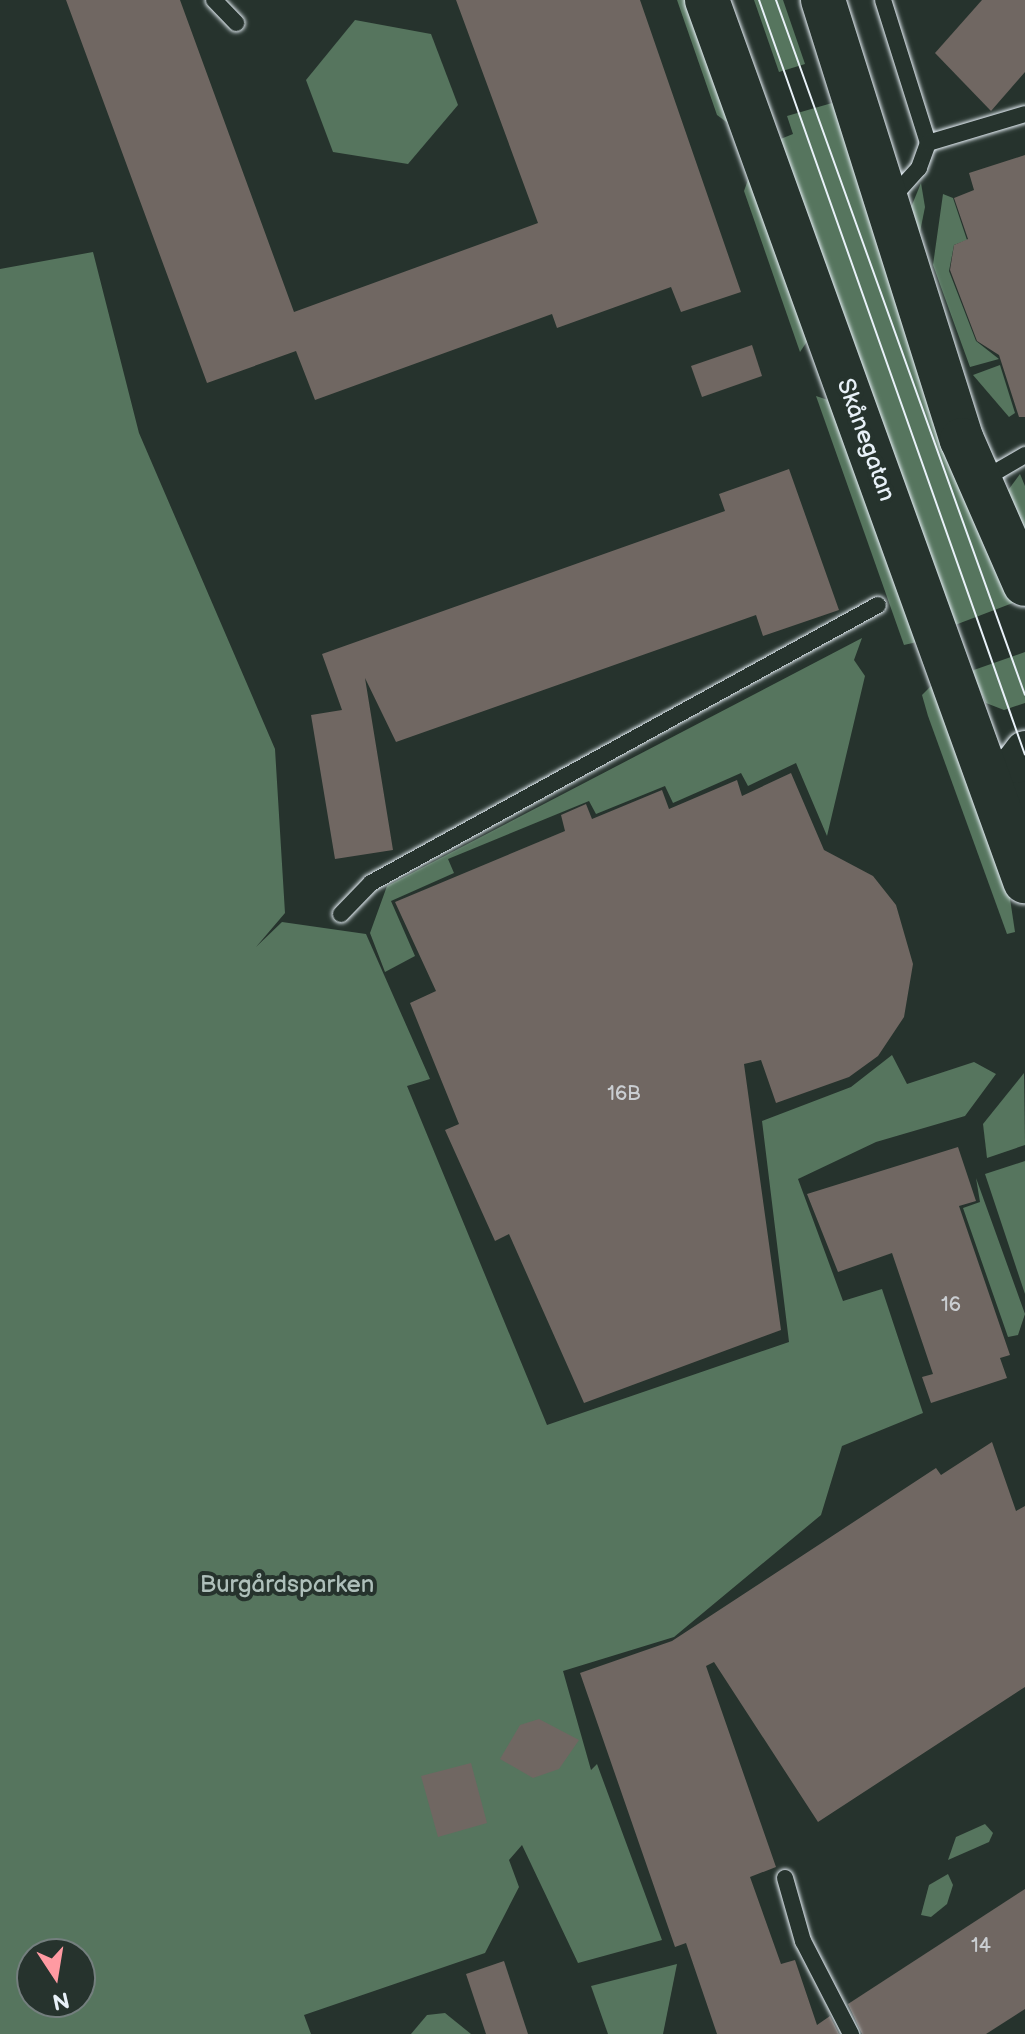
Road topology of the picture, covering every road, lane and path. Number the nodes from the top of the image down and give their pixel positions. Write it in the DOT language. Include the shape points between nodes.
graph roads {
  1 [pos="214,0"];
  2 [pos="707,0"];
  3 [pos="823,0"];
  4 [pos="883,0"];
  5 [pos="236,23"];
  6 [pos="1025,114"];
  7 [pos="928,143"];
  8 [pos="885,207"];
  9 [pos="1025,455"];
  10 [pos="980,481"];
  11 [pos="1025,584"];
  12 [pos="878,605"];
  13 [pos="966,717"];
  14 [pos="1022,760"];
  15 [pos="1006,830"];
  16 [pos="1025,881"];
  17 [pos="341,914"];
  18 [pos="785,1878"];
  19 [pos="851,2034"];
  1 -- 5 [label="lane"];
  2 -- 13 [label="main road, Skånegatan"];
  3 -- 8 [label="main road"];
  4 -- 7 [label="lane"];
  6 -- 7 [label="lane"];
  7 -- 8 [label="lane" via="919,168"];
  8 -- 10 [label="main road"];
  9 -- 10 [label="lane"];
  10 -- 11 [label="main road"];
  12 -- 17 [label="lane" via="371,883"];
  13 -- 14 [label="street"];
  13 -- 15 [label="main road, Skånegatan"];
  14 -- 15 [label="street"];
  15 -- 16 [label="main road, Skånegatan"];
  18 -- 19 [label="lane" via="803,1941"];
}
